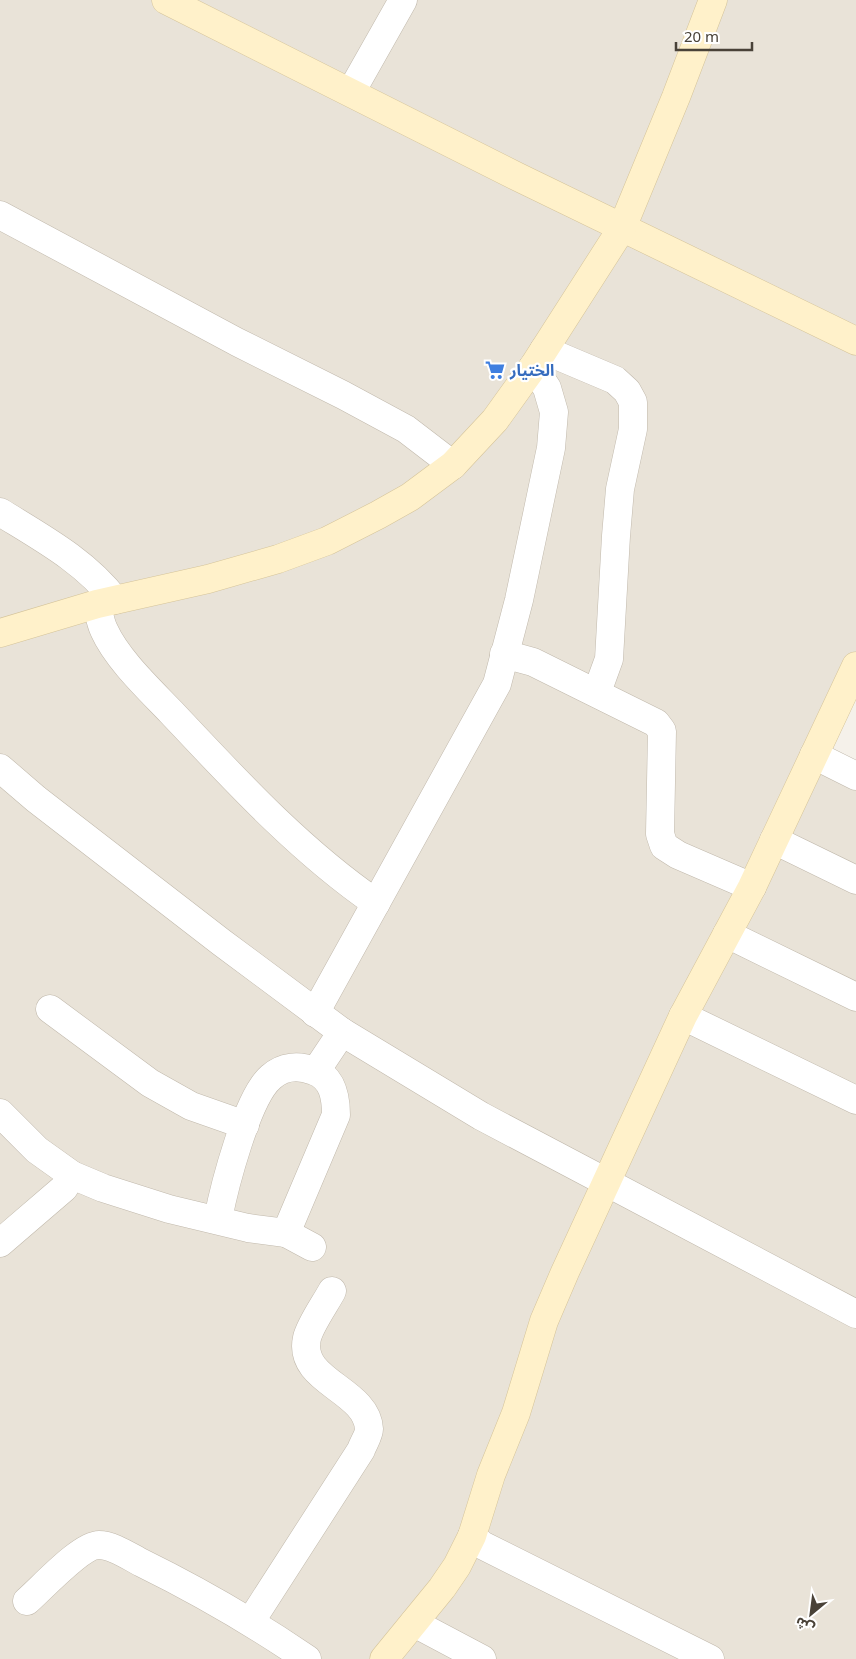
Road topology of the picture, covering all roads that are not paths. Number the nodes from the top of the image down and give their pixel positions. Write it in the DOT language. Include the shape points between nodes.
graph roads {
  1 [pos="166,0"];
  2 [pos="403,0"];
  3 [pos="713,0"];
  4 [pos="351,92"];
  5 [pos="0,215"];
  6 [pos="622,228"];
  7 [pos="856,341"];
  8 [pos="539,358"];
  9 [pos="453,465"];
  10 [pos="0,512"];
  11 [pos="106,602"];
  12 [pos="0,633"];
  13 [pos="504,654"];
  14 [pos="856,666"];
  15 [pos="597,692"];
  16 [pos="814,755"];
  17 [pos="0,768"];
  18 [pos="856,776"];
  19 [pos="774,840"];
  20 [pos="856,880"];
  21 [pos="752,888"];
  22 [pos="376,903"];
  23 [pos="728,934"];
  24 [pos="856,997"];
  25 [pos="50,1009"];
  26 [pos="315,1013"];
  27 [pos="683,1016"];
  28 [pos="342,1032"];
  29 [pos="316,1071"];
  30 [pos="856,1100"];
  31 [pos="0,1113"];
  32 [pos="246,1125"];
  33 [pos="72,1175"];
  34 [pos="606,1182"];
  35 [pos="218,1219"];
  36 [pos="286,1233"];
  37 [pos="0,1243"];
  38 [pos="312,1247"];
  39 [pos="332,1291"];
  40 [pos="856,1314"];
  41 [pos="472,1536"];
  42 [pos="27,1601"];
  43 [pos="251,1621"];
  44 [pos="414,1623"];
  45 [pos="307,1659"];
  46 [pos="384,1659"];
  47 [pos="482,1659"];
  48 [pos="710,1659"];
  1 -- 4 [label="street"];
  2 -- 4 [label="street"];
  3 -- 6 [label="street"];
  4 -- 6 [label="street"];
  5 -- 9 [label="street" via="351,399 406,430"];
  6 -- 7 [label="street"];
  6 -- 8 [label="street"];
  8 -- 9 [label="street" via="495,420"];
  8 -- 13 [label="street" via="554,412 551,448 538,517"];
  8 -- 15 [label="street" via="615,380 633,402 634,429 620,489 609,659"];
  9 -- 11 [label="street" via="410,497 327,541 278,560"];
  10 -- 11 [label="street" via="79,562 100,580"];
  11 -- 12 [label="street"];
  11 -- 22 [label="street" via="104,630 116,650 175,716 282,827"];
  13 -- 15 [label="street" via="533,662"];
  13 -- 22 [label="street" via="489,701"];
  14 -- 16 [label="street"];
  15 -- 21 [label="street" via="656,722 662,730 660,834 664,846"];
  16 -- 18 [label="street"];
  16 -- 19 [label="street"];
  17 -- 26 [label="street"];
  19 -- 20 [label="street"];
  19 -- 21 [label="street"];
  21 -- 23 [label="street"];
  22 -- 26 [label="street"];
  23 -- 24 [label="street"];
  23 -- 27 [label="street"];
  25 -- 32 [label="street" via="150,1083 191,1106"];
  26 -- 28 [label="street"];
  27 -- 30 [label="street"];
  27 -- 34 [label="street"];
  28 -- 29 [label="street"];
  28 -- 34 [label="street" via="481,1116"];
  29 -- 32 [label="street" via="298,1066 270,1077 255,1100"];
  29 -- 36 [label="street" via="329,1081 336,1096 336,1115"];
  31 -- 33 [label="street" via="37,1150"];
  32 -- 35 [label="street" via="223,1191"];
  33 -- 35 [label="street" via="170,1209"];
  33 -- 37 [label="street" via="64,1188"];
  34 -- 40 [label="street"];
  34 -- 41 [label="street" via="544,1321 516,1413 490,1475"];
  35 -- 36 [label="street" via="248,1228"];
  36 -- 38 [label="street"];
  39 -- 43 [label="street" via="307,1338 307,1356 316,1370 363,1410 369,1430 361,1450"];
  41 -- 44 [label="street" via="457,1566"];
  41 -- 48 [label="street" via="482,1545"];
  42 -- 43 [label="street" via="86,1549 99,1545 177,1580"];
  43 -- 45 [label="street"];
  44 -- 46 [label="street"];
  44 -- 47 [label="street"];
}
